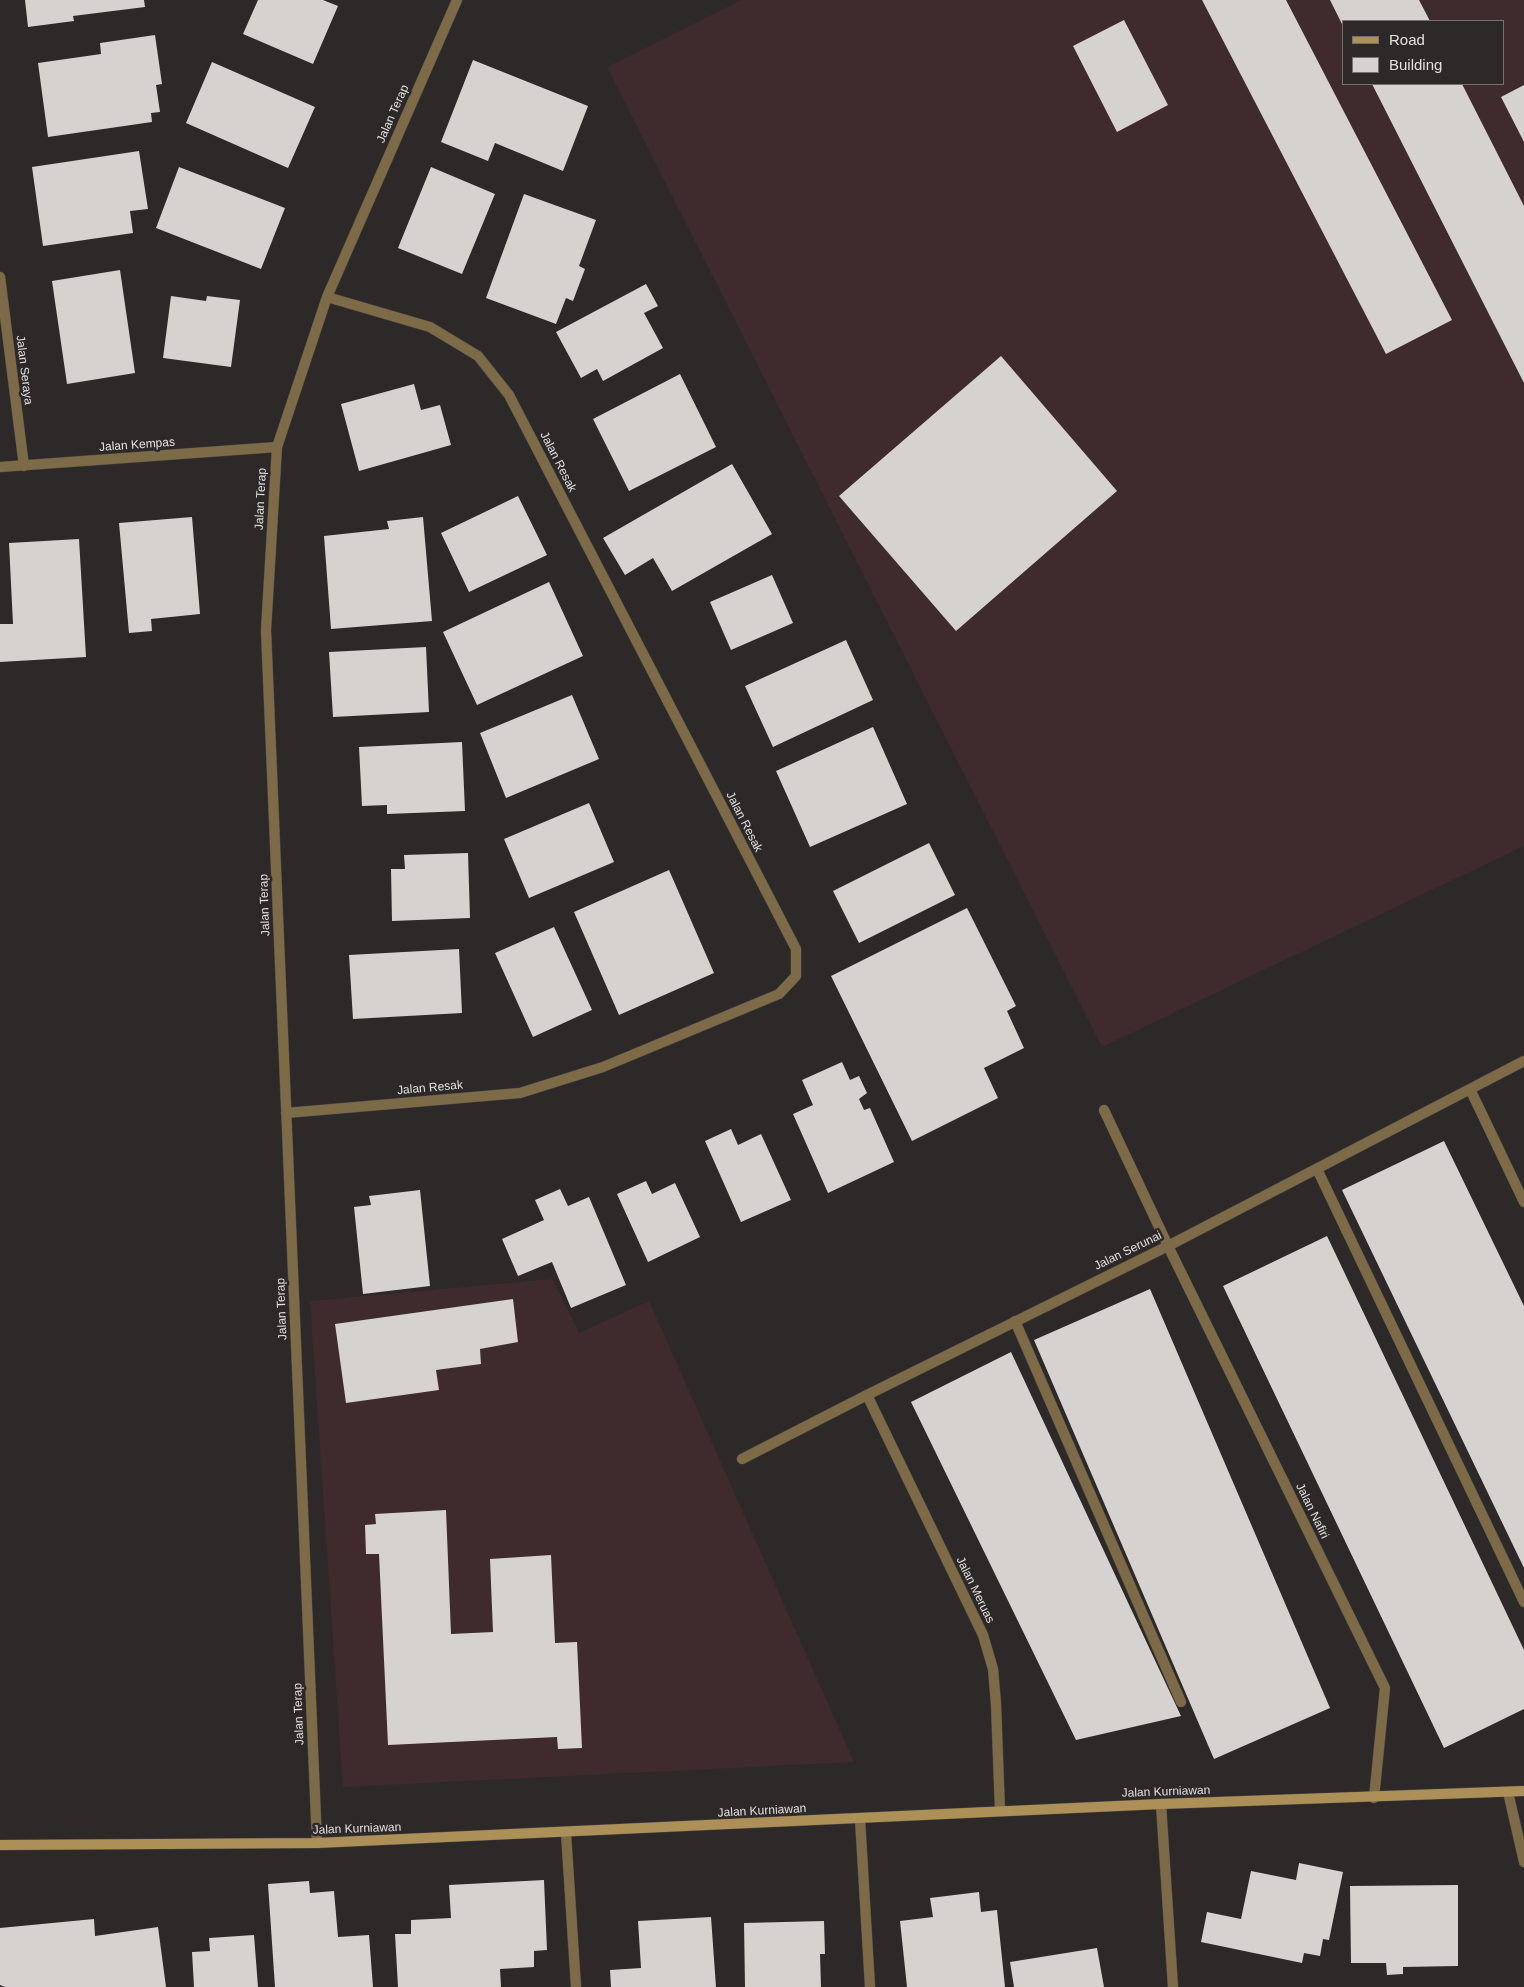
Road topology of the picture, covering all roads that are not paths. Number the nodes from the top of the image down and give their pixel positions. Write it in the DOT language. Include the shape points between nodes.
graph roads {
  1 [pos="457,0"];
  2 [pos="0,277"];
  3 [pos="327,297"];
  4 [pos="276,447"];
  5 [pos="24,466"];
  6 [pos="0,467"];
  7 [pos="1524,1061"];
  8 [pos="1470,1089"];
  9 [pos="1104,1110"];
  10 [pos="286,1113"];
  11 [pos="1317,1169"];
  12 [pos="1524,1202"];
  13 [pos="1168,1246"];
  14 [pos="1015,1321"];
  15 [pos="867,1394"];
  16 [pos="742,1459"];
  17 [pos="1524,1602"];
  18 [pos="1181,1702"];
  19 [pos="1524,1791"];
  20 [pos="1508,1792"];
  21 [pos="1374,1798"];
  22 [pos="1161,1804"];
  23 [pos="1000,1812"];
  24 [pos="860,1819"];
  25 [pos="566,1833"];
  26 [pos="317,1843"];
  27 [pos="0,1844"];
  28 [pos="1524,1862"];
  29 [pos="576,1987"];
  30 [pos="870,1987"];
  31 [pos="1173,1987"];
  1 -- 3 [label="street, Jalan Terap"];
  2 -- 5 [label="street, Jalan Seraya"];
  3 -- 4 [label="street, Jalan Terap"];
  3 -- 10 [label="street, Jalan Resak" via="430,327 478,356 509,396 796,949 796,976 779,994 603,1067 520,1092"];
  4 -- 5 [label="street, Jalan Kempas"];
  4 -- 10 [label="street, Jalan Terap" via="266,630"];
  5 -- 6 [label="street, Jalan Kempas"];
  7 -- 8 [label="street, Jalan Serunai"];
  8 -- 11 [label="street, Jalan Serunai"];
  8 -- 12 [label="street"];
  9 -- 13 [label="street, Jalan Nafiri"];
  10 -- 26 [label="street, Jalan Terap"];
  11 -- 13 [label="street, Jalan Serunai"];
  11 -- 17 [label="street"];
  13 -- 14 [label="street, Jalan Serunai"];
  13 -- 21 [label="street, Jalan Nafiri" via="1384,1688"];
  14 -- 15 [label="street, Jalan Serunai"];
  14 -- 18 [label="street"];
  15 -- 16 [label="street, Jalan Serunai"];
  15 -- 23 [label="street, Jalan Meruas" via="983,1636 994,1678"];
  19 -- 20 [label="street, Jalan Kurniawan"];
  20 -- 21 [label="street, Jalan Kurniawan"];
  20 -- 28 [label="street"];
  21 -- 22 [label="street, Jalan Kurniawan"];
  22 -- 23 [label="street, Jalan Kurniawan"];
  22 -- 31 [label="street"];
  23 -- 24 [label="street, Jalan Kurniawan"];
  24 -- 25 [label="street, Jalan Kurniawan"];
  24 -- 30 [label="street"];
  25 -- 26 [label="street, Jalan Kurniawan"];
  25 -- 29 [label="street"];
  26 -- 27 [label="street, Jalan Kurniawan"];
}
